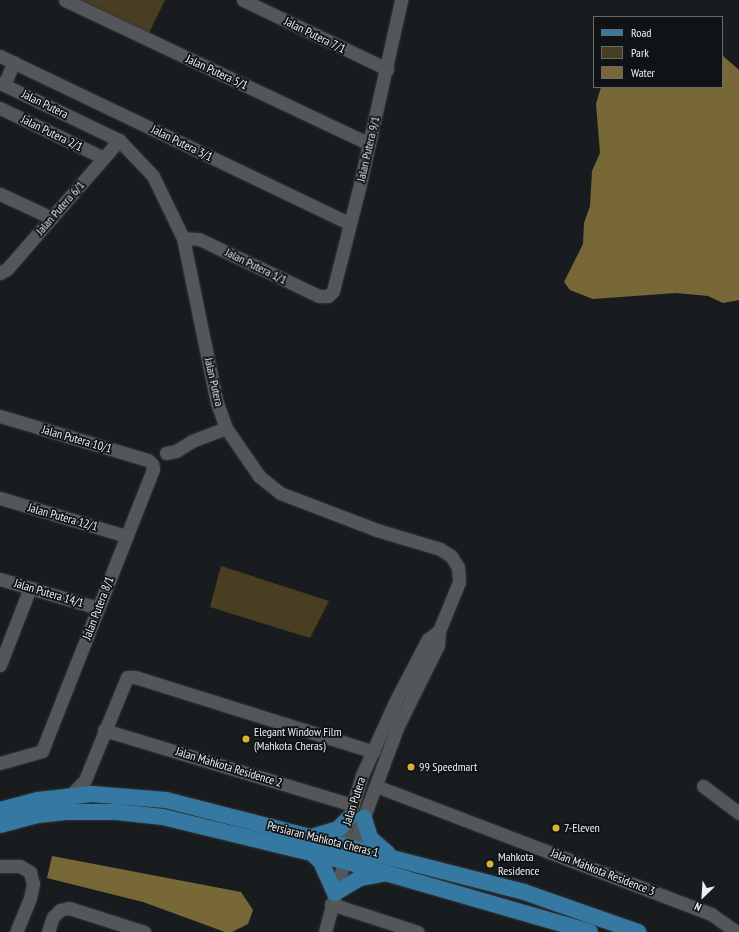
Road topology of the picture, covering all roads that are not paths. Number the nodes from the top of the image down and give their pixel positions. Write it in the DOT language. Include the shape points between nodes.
graph roads {
  1 [pos="65,0"];
  2 [pos="243,0"];
  3 [pos="401,0"];
  4 [pos="0,56"];
  5 [pos="14,62"];
  6 [pos="387,69"];
  7 [pos="2,84"];
  8 [pos="0,108"];
  9 [pos="119,140"];
  10 [pos="369,144"];
  11 [pos="104,158"];
  12 [pos="0,194"];
  13 [pos="52,218"];
  14 [pos="350,224"];
  15 [pos="183,238"];
  16 [pos="0,273"];
  17 [pos="328,296"];
  18 [pos="0,416"];
  19 [pos="226,428"];
  20 [pos="152,464"];
  21 [pos="0,498"];
  22 [pos="126,536"];
  23 [pos="0,579"];
  24 [pos="30,588"];
  25 [pos="98,608"];
  26 [pos="439,631"];
  27 [pos="0,665"];
  28 [pos="104,730"];
  29 [pos="374,752"];
  30 [pos="0,763"];
  31 [pos="376,786"];
  32 [pos="703,786"];
  33 [pos="70,796"];
  34 [pos="0,810"];
  35 [pos="355,813"];
  36 [pos="739,813"];
  37 [pos="0,825"];
  38 [pos="314,836"];
  39 [pos="347,845"];
  40 [pos="312,853"];
  41 [pos="390,856"];
  42 [pos="344,861"];
  43 [pos="0,866"];
  44 [pos="388,873"];
  45 [pos="333,898"];
  46 [pos="323,930"];
  47 [pos="137,931"];
  48 [pos="584,931"];
  49 [pos="16,932"];
  50 [pos="48,932"];
  51 [pos="418,932"];
  52 [pos="638,932"];
  53 [pos="737,932"];
  1 -- 10 [label="street, Jalan Putera 5/1"];
  2 -- 6 [label="street, Jalan Putera 7/1"];
  3 -- 6 [label="street, Jalan Putera 9/1"];
  4 -- 5 [label="street, Jalan Putera 3/1"];
  5 -- 7 [label="street"];
  5 -- 14 [label="street, Jalan Putera 3/1"];
  6 -- 10 [label="street, Jalan Putera 9/1"];
  7 -- 9 [label="street, Jalan Putera"];
  8 -- 11 [label="street, Jalan Putera 2/1"];
  9 -- 11 [label="street, Jalan Putera 6/1"];
  9 -- 15 [label="street, Jalan Putera" via="153,176"];
  10 -- 14 [label="street, Jalan Putera 9/1"];
  11 -- 13 [label="street, Jalan Putera 6/1"];
  12 -- 13 [label="street"];
  13 -- 16 [label="street, Jalan Putera 6/1"];
  14 -- 17 [label="street, Jalan Putera 9/1" via="333,291"];
  15 -- 17 [label="street, Jalan Putera 1/1" via="199,239 319,296"];
  15 -- 19 [label="street, Jalan Putera" via="217,403"];
  18 -- 20 [label="street, Jalan Putera 10/1" via="148,460"];
  19 -- 20 [label="street" via="166,453"];
  19 -- 26 [label="street, Jalan Putera" via="253,470 272,489 366,526 440,549 451,556 458,567 459,582"];
  20 -- 22 [label="street, Jalan Putera 8/1"];
  21 -- 22 [label="street, Jalan Putera 12/1"];
  22 -- 25 [label="street, Jalan Putera 8/1"];
  23 -- 24 [label="street, Jalan Putera 14/1"];
  24 -- 25 [label="street, Jalan Putera 14/1"];
  24 -- 27 [label="street"];
  25 -- 30 [label="street, Jalan Putera 8/1" via="42,751"];
  26 -- 29 [label="street, Jalan Putera" via="428,639 385,722"];
  26 -- 31 [label="street, Jalan Putera" via="438,645 397,728"];
  28 -- 29 [label="street" via="122,685 127,677 135,677"];
  28 -- 33 [label="street" via="85,780"];
  28 -- 35 [label="street, Jalan Mahkota Residence 2"];
  29 -- 35 [label="street, Jalan Putera" via="362,775"];
  31 -- 35 [label="street, Jalan Putera"];
  31 -- 53 [label="street, Jalan Mahkota Residence 3" via="711,914"];
  32 -- 36 [label="street"];
  33 -- 34 [label="main road, Persiaran Mahkota Cheras 1" via="38,800"];
  33 -- 38 [label="main road, Persiaran Mahkota Cheras 1" via="117,795 166,800"];
  35 -- 38 [label="main road" via="338,829"];
  35 -- 39 [label="street, Jalan Putera"];
  35 -- 41 [label="main road" via="370,838"];
  37 -- 40 [label="main road, Persiaran Mahkota Cheras 1" via="38,815 68,812 117,812 163,816"];
  38 -- 39 [label="main road, Persiaran Mahkota Cheras 1"];
  39 -- 41 [label="main road, Persiaran Mahkota Cheras 1"];
  39 -- 42 [label="street, Jalan Putera"];
  40 -- 42 [label="main road, Persiaran Mahkota Cheras 1"];
  40 -- 45 [label="main road" via="321,862"];
  41 -- 52 [label="main road, Persiaran Mahkota Cheras 1" via="524,892"];
  42 -- 44 [label="main road, Persiaran Mahkota Cheras 1"];
  42 -- 45 [label="street"];
  43 -- 49 [label="street" via="20,866 30,872 33,884"];
  44 -- 45 [label="main road" via="360,878"];
  44 -- 48 [label="main road, Persiaran Mahkota Cheras 1"];
  45 -- 46 [label="street"];
  45 -- 51 [label="street"];
  47 -- 50 [label="street" via="69,908 60,910 53,917"];
}
